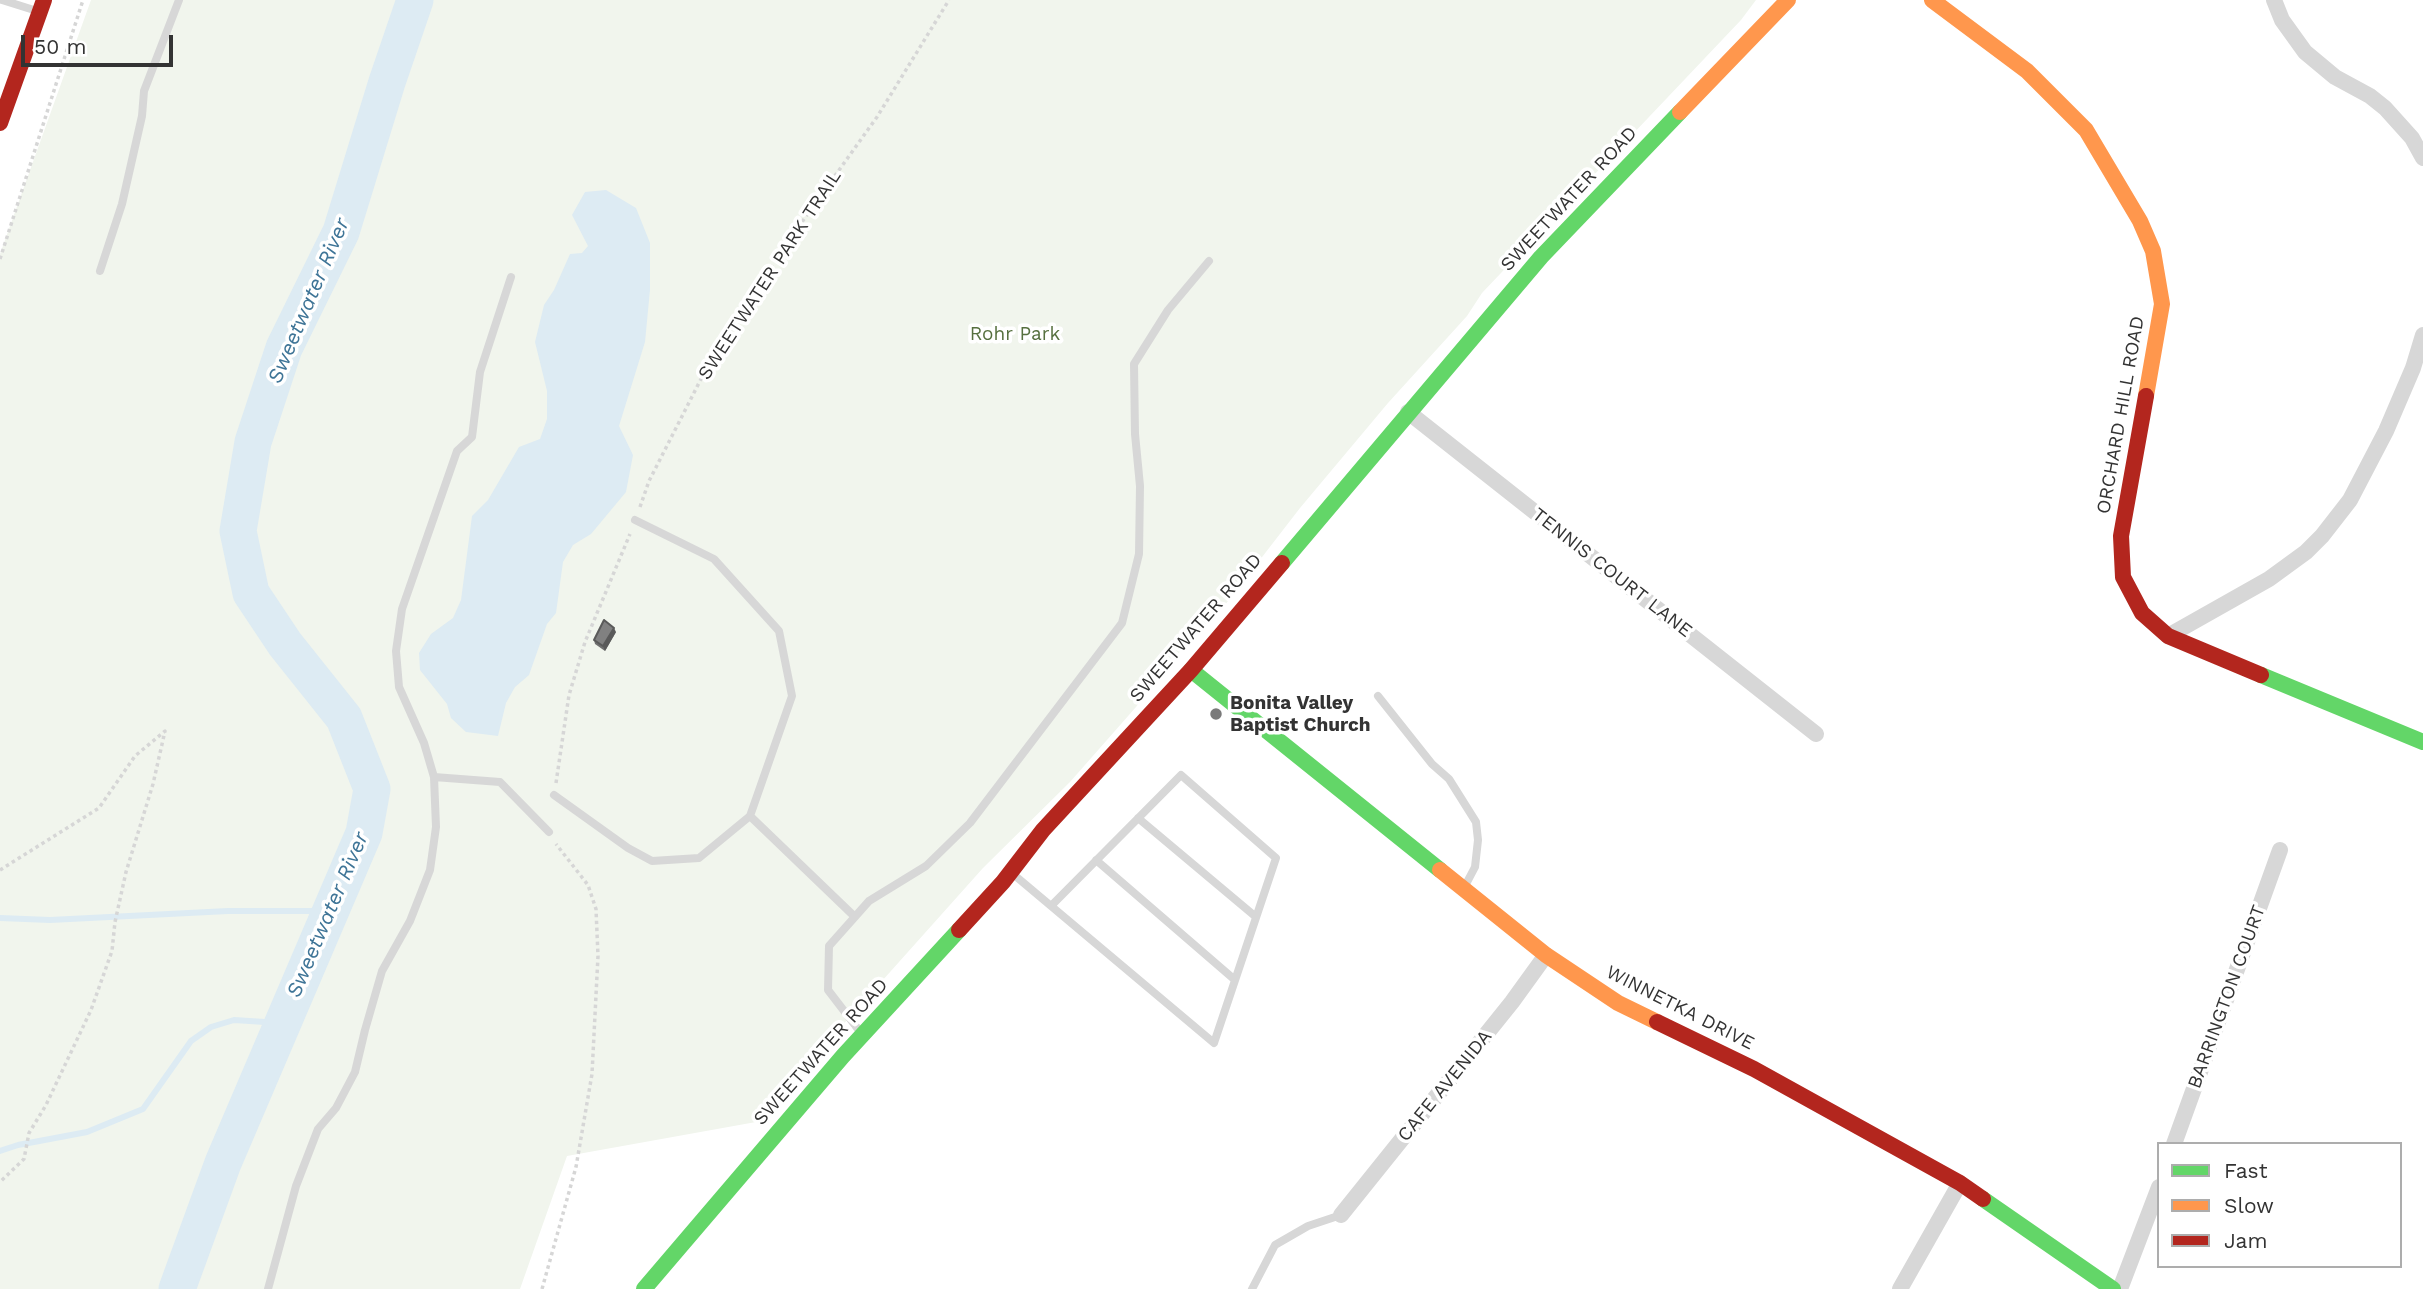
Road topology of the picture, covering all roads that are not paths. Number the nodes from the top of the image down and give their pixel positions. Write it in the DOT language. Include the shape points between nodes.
graph roads {
  1 [pos="2,0"];
  2 [pos="179,0"];
  3 [pos="1931,0"];
  4 [pos="2274,0"];
  5 [pos="1781,3"];
  6 [pos="42,6"];
  7 [pos="0,122"];
  8 [pos="2423,158"];
  9 [pos="1209,261"];
  10 [pos="100,271"];
  11 [pos="511,277"];
  12 [pos="2423,335"];
  13 [pos="1408,412"];
  14 [pos="635,520"];
  15 [pos="2168,636"];
  16 [pos="1191,670"];
  17 [pos="1378,696"];
  18 [pos="1816,734"];
  19 [pos="2423,742"];
  20 [pos="434,777"];
  21 [pos="554,795"];
  22 [pos="750,816"];
  23 [pos="1138,818"];
  24 [pos="549,832"];
  25 [pos="2280,850"];
  26 [pos="1096,860"];
  27 [pos="1011,872"];
  28 [pos="1463,889"];
  29 [pos="1051,906"];
  30 [pos="855,917"];
  31 [pos="1256,917"];
  32 [pos="1546,956"];
  33 [pos="1235,980"];
  34 [pos="863,1036"];
  35 [pos="2175,1142"];
  36 [pos="1960,1182"];
  37 [pos="2157,1192"];
  38 [pos="1341,1215"];
  39 [pos="268,1289"];
  40 [pos="644,1289"];
  41 [pos="1252,1289"];
  42 [pos="1900,1289"];
  43 [pos="2113,1289"];
  44 [pos="2120,1289"];
  1 -- 6 [label="lane"];
  2 -- 10 [label="lane" via="144,91 122,204"];
  3 -- 15 [label="street, ORCHARD HILL ROAD" via="2027,71 2086,130 2153,251 2162,304 2121,536 2123,577 2142,613"];
  4 -- 8 [label="street" via="2305,52 2385,108"];
  5 -- 13 [label="street, SWEETWATER ROAD" via="1541,257"];
  6 -- 7 [label="street"];
  9 -- 30 [label="lane" via="1168,310 1134,364 1139,554 1122,623 970,823 926,866 869,901"];
  11 -- 20 [label="lane" via="480,372 472,437 457,451 402,610 396,651 400,687"];
  12 -- 15 [label="street" via="2390,422 2350,500 2330,527 2269,579"];
  13 -- 16 [label="street, SWEETWATER ROAD"];
  13 -- 18 [label="street, TENNIS COURT LANE"];
  14 -- 22 [label="lane" via="714,559 779,631 792,696"];
  15 -- 19 [label="street, ORCHARD HILL ROAD"];
  16 -- 27 [label="street, SWEETWATER ROAD"];
  16 -- 28 [label="street, WINNETKA DRIVE"];
  17 -- 28 [label="lane" via="1449,779 1476,822 1475,867"];
  20 -- 24 [label="lane" via="500,782"];
  20 -- 39 [label="lane" via="436,827 430,870 410,921 382,971 355,1072 336,1108 318,1129 296,1186"];
  21 -- 22 [label="lane" via="652,861 699,858"];
  22 -- 30 [label="lane"];
  23 -- 26 [label="lane"];
  23 -- 31 [label="lane"];
  23 -- 31 [label="lane" via="1181,775 1276,858"];
  25 -- 35 [label="street, BARRINGTON COURT"];
  26 -- 29 [label="lane"];
  26 -- 33 [label="lane"];
  27 -- 29 [label="lane"];
  27 -- 34 [label="street, SWEETWATER ROAD"];
  28 -- 32 [label="street, WINNETKA DRIVE"];
  29 -- 33 [label="lane" via="1214,1043"];
  30 -- 34 [label="lane" via="829,946 828,990"];
  31 -- 33 [label="lane"];
  32 -- 36 [label="street, WINNETKA DRIVE" via="1618,1003 1754,1069"];
  32 -- 38 [label="street, CAFE AVENIDA"];
  34 -- 40 [label="street, SWEETWATER ROAD"];
  36 -- 42 [label="street"];
  36 -- 43 [label="street, WINNETKA DRIVE"];
  37 -- 44 [label="street"];
  38 -- 41 [label="lane" via="1308,1226 1275,1245"];
}
